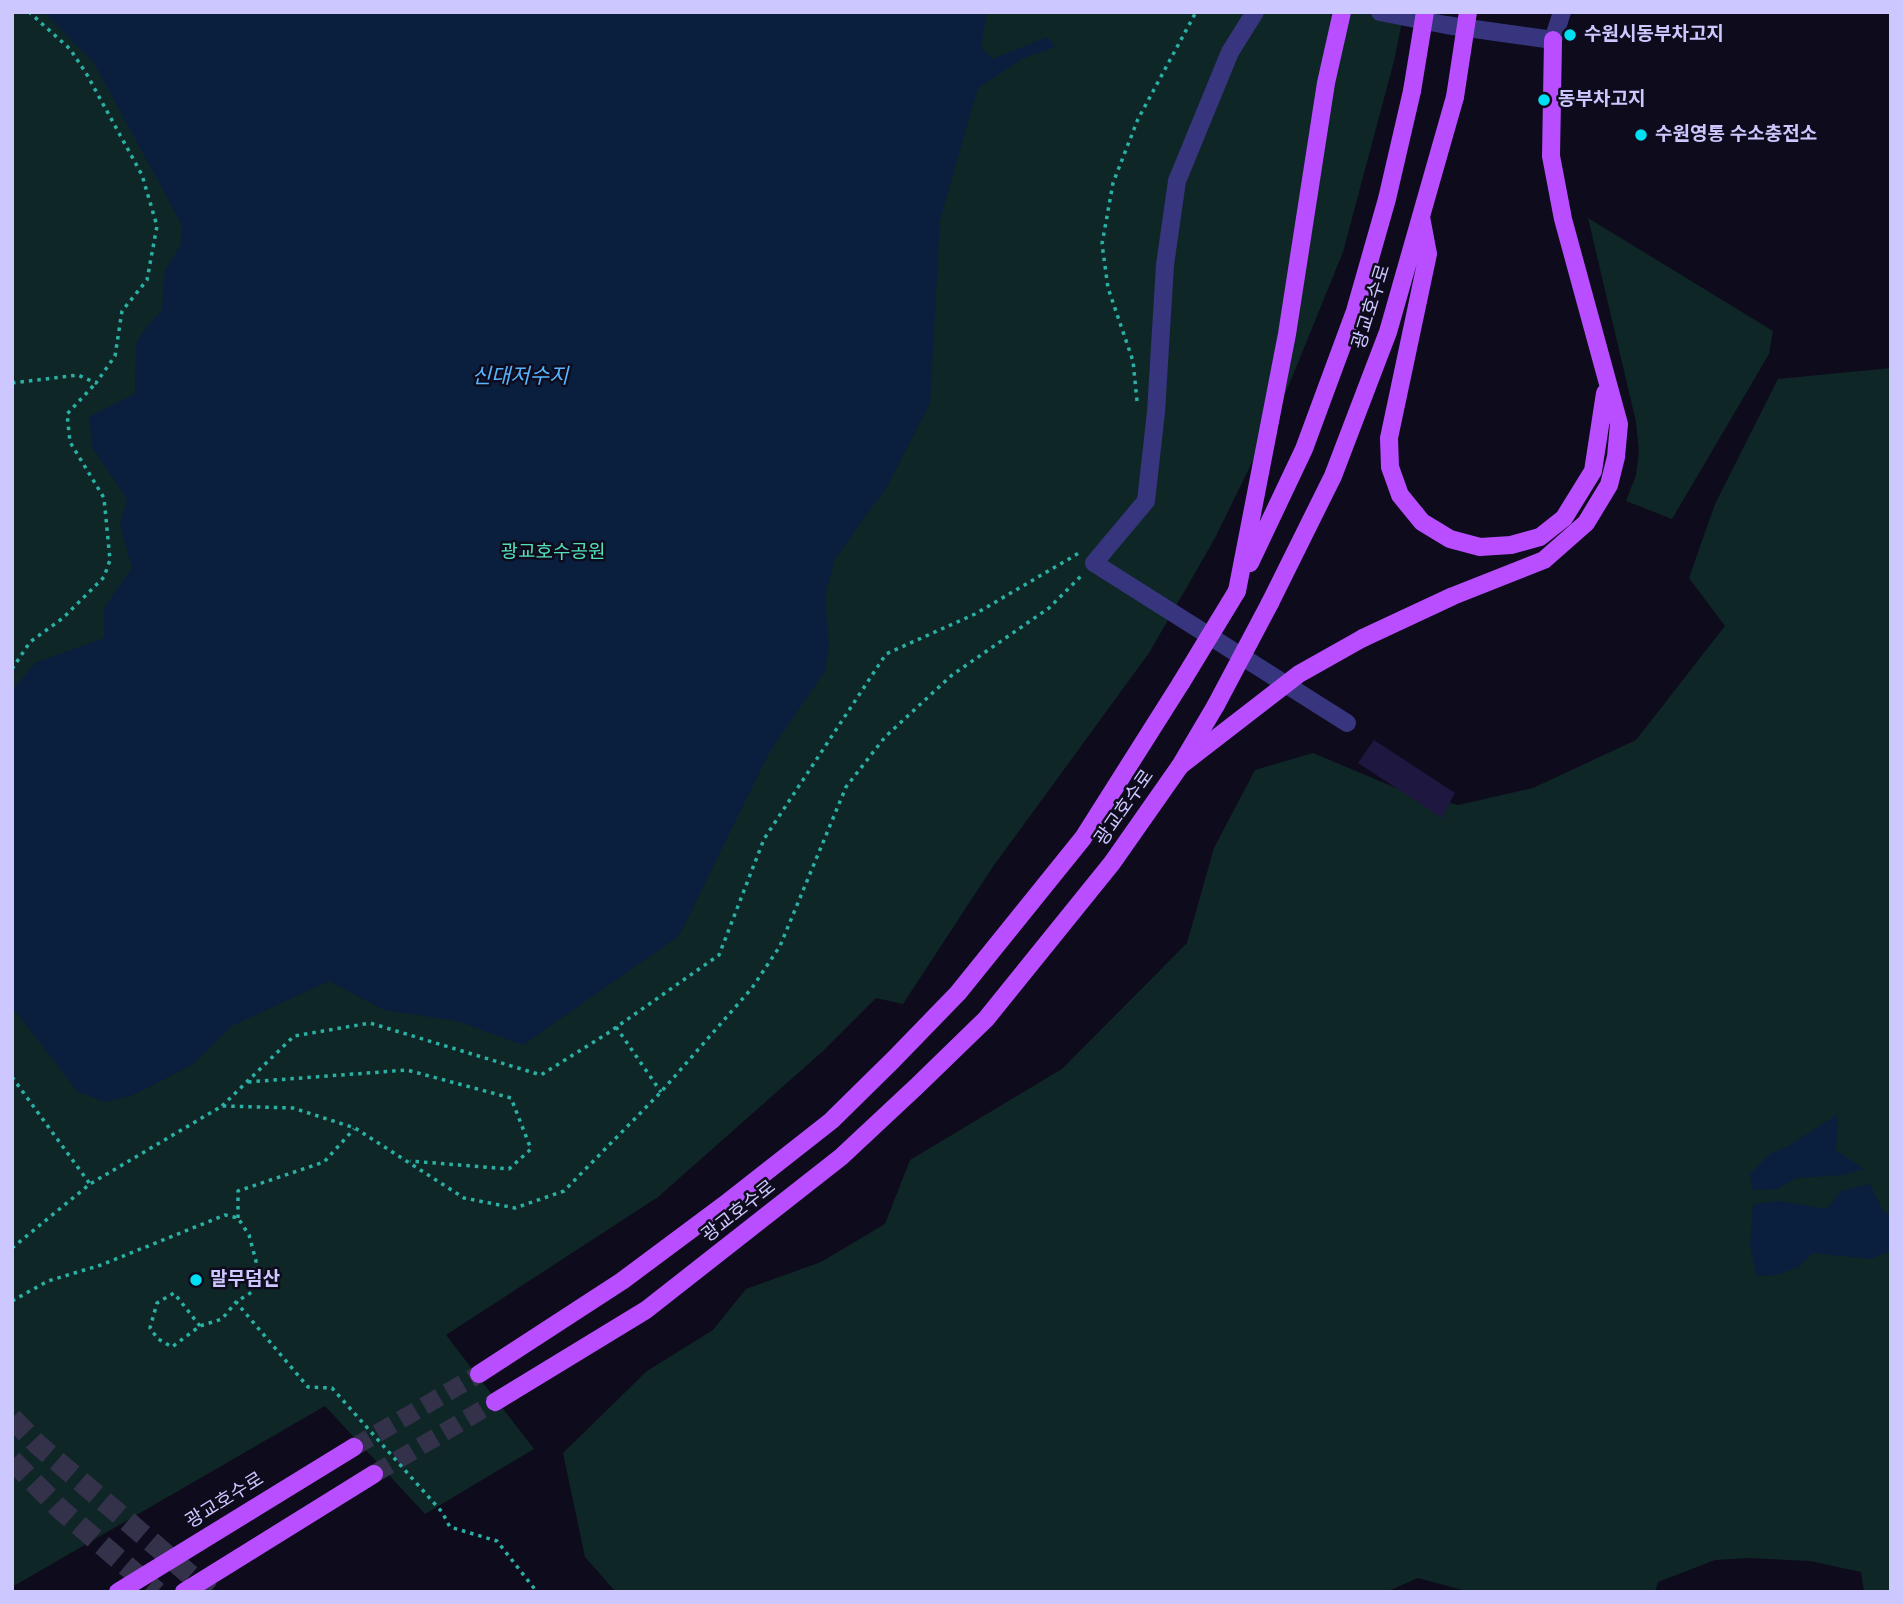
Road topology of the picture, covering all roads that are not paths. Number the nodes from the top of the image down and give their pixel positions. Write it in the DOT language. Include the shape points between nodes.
graph roads {
  1 [pos="1255,12"];
  2 [pos="1342,12"];
  3 [pos="1380,12"];
  4 [pos="1425,12"];
  5 [pos="1468,12"];
  6 [pos="1562,12"];
  7 [pos="1553,40"];
  8 [pos="1421,217"];
  9 [pos="1606,383"];
  10 [pos="1237,591"];
  11 [pos="1347,723"];
  12 [pos="1180,766"];
  13 [pos="479,1374"];
  14 [pos="495,1402"];
  15 [pos="354,1447"];
  16 [pos="374,1474"];
  17 [pos="118,1592"];
  18 [pos="184,1592"];
  1 -- 11 [label="street" via="1230,52 1177,181 1164,265 1146,501 1092,554"];
  2 -- 10 [label="main road"];
  3 -- 7 [label="street"];
  4 -- 10 [label="main road, 광교호수로, bridge" via="1387,200 1356,311 1304,449"];
  5 -- 8 [label="main road, 광교호수로, bridge" via="1455,97"];
  6 -- 7 [label="street"];
  7 -- 9 [label="main road" via="1551,156"];
  8 -- 9 [label="main road" via="1428,254 1389,448 1400,495 1422,522 1450,539 1480,547 1540,537 1564,518 1593,471"];
  8 -- 12 [label="main road, 광교호수로, bridge" via="1388,332 1333,476 1270,603"];
  9 -- 12 [label="main road, bridge" via="1619,424 1616,457 1609,485 1586,523 1544,560 1363,638 1299,674"];
  10 -- 13 [label="main road, 광교호수로, bridge" via="1075,848 958,993 831,1121 622,1281"];
  12 -- 14 [label="main road, 광교호수로" via="1052,940 986,1018 908,1095 841,1157 646,1310"];
  15 -- 17 [label="main road, 광교호수로"];
  16 -- 18 [label="main road"];
}
